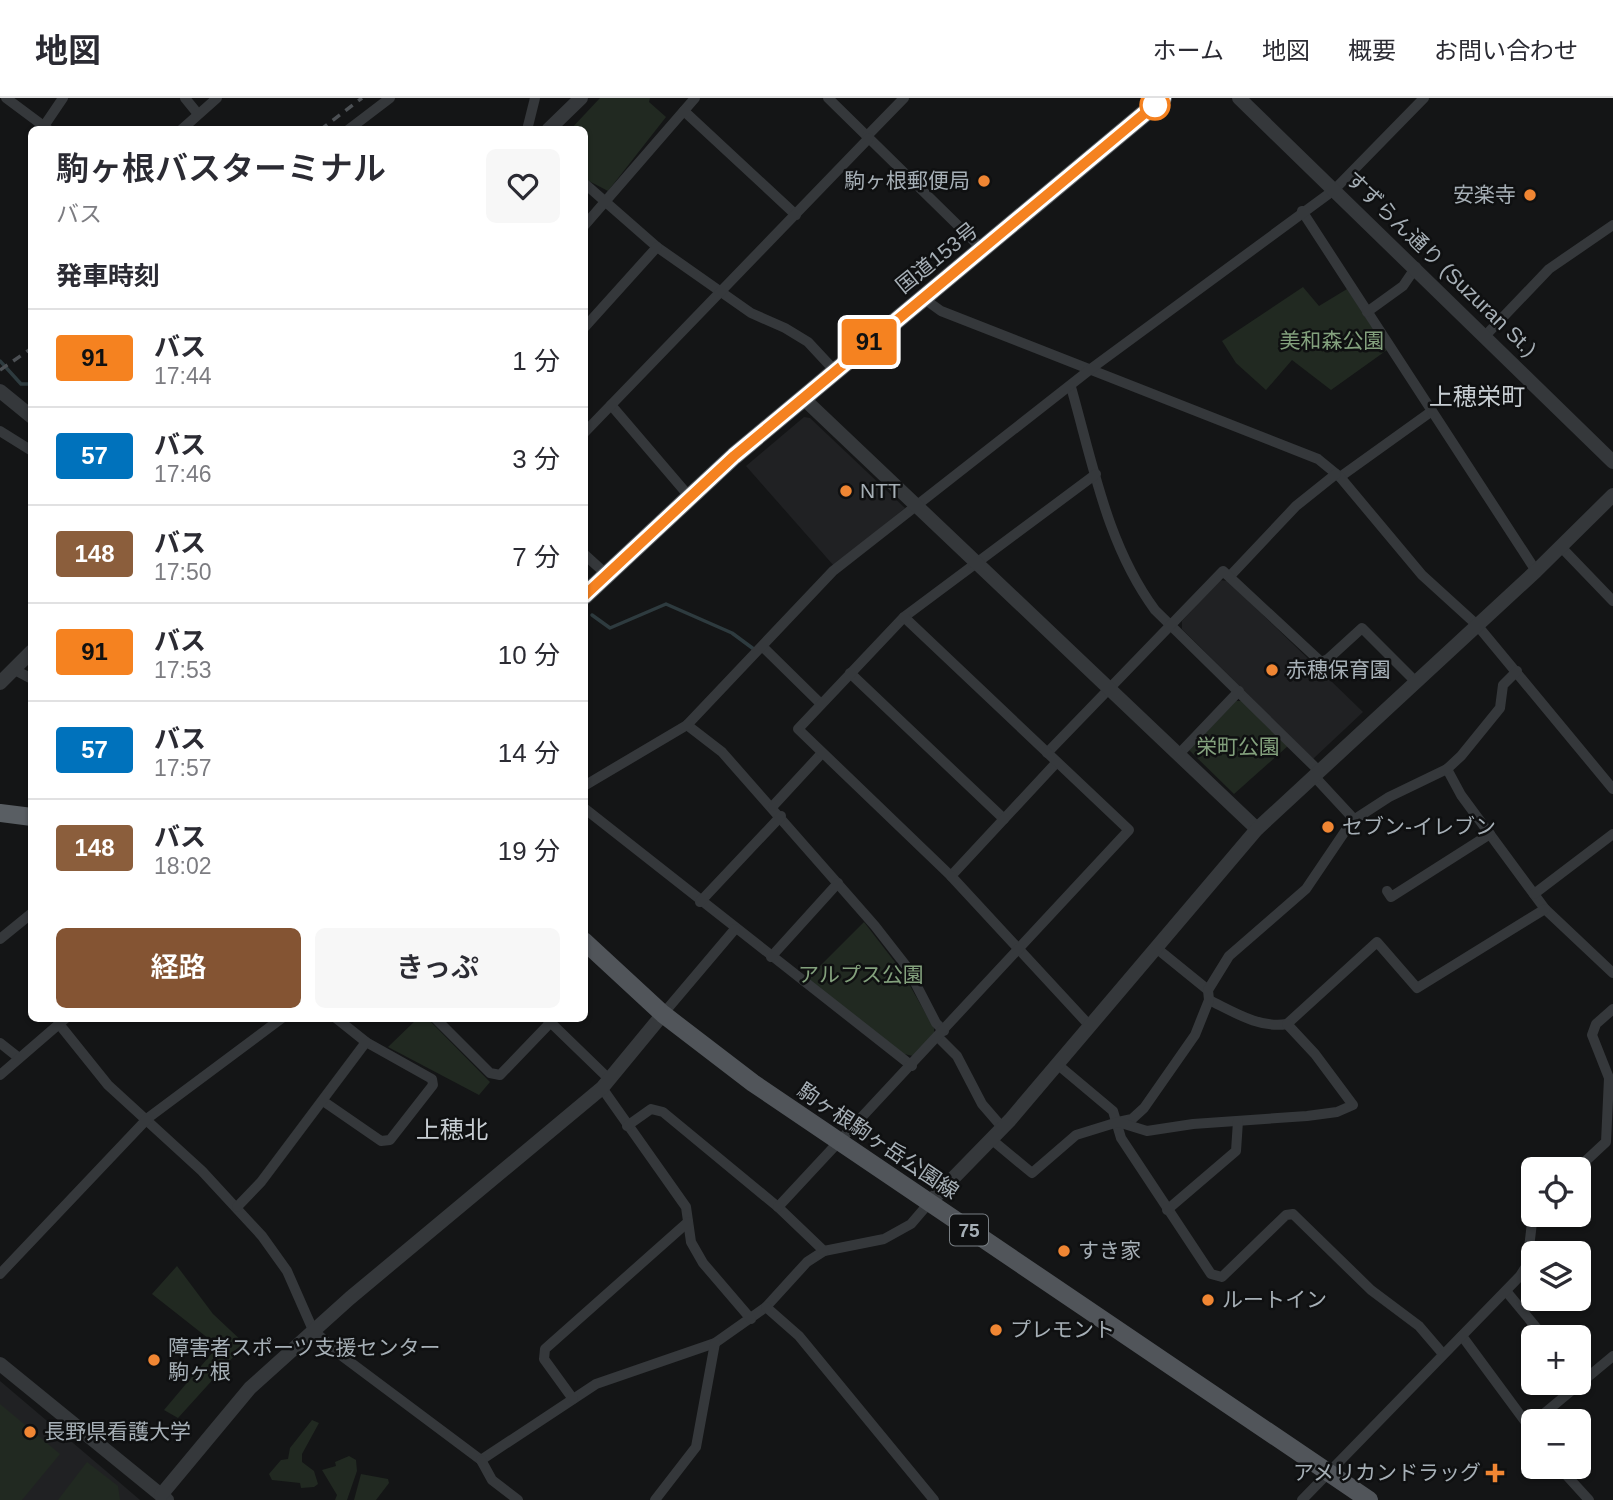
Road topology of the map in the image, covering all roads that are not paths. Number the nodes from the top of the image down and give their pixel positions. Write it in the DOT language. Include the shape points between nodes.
graph roads {
  1 [pos="6,98"];
  2 [pos="63,98"];
  3 [pos="185,98"];
  4 [pos="217,98"];
  5 [pos="390,98"];
  6 [pos="535,98"];
  7 [pos="581,98"];
  8 [pos="695,98"];
  9 [pos="828,98"];
  10 [pos="904,98"];
  11 [pos="1163,98"];
  12 [pos="1239,98"];
  13 [pos="1422,99"];
  14 [pos="684,111"];
  15 [pos="198,114"];
  16 [pos="44,126"];
  17 [pos="48,126"];
  18 [pos="185,126"];
  19 [pos="353,126"];
  20 [pos="528,126"];
  21 [pos="552,126"];
  22 [pos="868,137"];
  23 [pos="588,186"];
  24 [pos="1334,190"];
  25 [pos="606,200"];
  26 [pos="1302,211"];
  27 [pos="796,215"];
  28 [pos="588,221"];
  29 [pos="1613,225"];
  30 [pos="657,247"];
  31 [pos="983,250"];
  32 [pos="1416,267"];
  33 [pos="721,293"];
  34 [pos="923,298"];
  35 [pos="1367,312"];
  36 [pos="588,324"];
  37 [pos="1485,335"];
  38 [pos="1092,368"];
  39 [pos="835,371"];
  40 [pos="1070,387"];
  41 [pos="0,391"];
  42 [pos="803,398"];
  43 [pos="611,405"];
  44 [pos="1432,411"];
  45 [pos="28,414"];
  46 [pos="588,429"];
  47 [pos="0,430"];
  48 [pos="28,448"];
  49 [pos="1613,462"];
  50 [pos="1096,474"];
  51 [pos="1338,475"];
  52 [pos="688,495"];
  53 [pos="1613,495"];
  54 [pos="916,504"];
  55 [pos="1561,547"];
  56 [pos="588,558"];
  57 [pos="977,562"];
  58 [pos="1536,571"];
  59 [pos="607,575"];
  60 [pos="1230,576"];
  61 [pos="588,592"];
  62 [pos="1613,601"];
  63 [pos="904,617"];
  64 [pos="1171,625"];
  65 [pos="1478,625"];
  66 [pos="763,647"];
  67 [pos="28,654"];
  68 [pos="1517,671"];
  69 [pos="850,673"];
  70 [pos="5,674"];
  71 [pos="28,678"];
  72 [pos="1414,680"];
  73 [pos="1109,689"];
  74 [pos="1239,691"];
  75 [pos="821,704"];
  76 [pos="687,725"];
  77 [pos="822,753"];
  78 [pos="1047,753"];
  79 [pos="1178,755"];
  80 [pos="1056,763"];
  81 [pos="1447,769"];
  82 [pos="1315,773"];
  83 [pos="588,784"];
  84 [pos="1613,789"];
  85 [pos="773,806"];
  86 [pos="588,811"];
  87 [pos="0,813"];
  88 [pos="28,816"];
  89 [pos="780,816"];
  90 [pos="1004,819"];
  91 [pos="1352,821"];
  92 [pos="1257,829"];
  93 [pos="1490,834"];
  94 [pos="1613,834"];
  95 [pos="951,876"];
  96 [pos="838,883"];
  97 [pos="1387,891"];
  98 [pos="1534,894"];
  99 [pos="700,902"];
  100 [pos="1545,909"];
  101 [pos="28,916"];
  102 [pos="735,929"];
  103 [pos="0,939"];
  104 [pos="588,945"];
  105 [pos="1155,947"];
  106 [pos="1020,951"];
  107 [pos="771,957"];
  108 [pos="1613,973"];
  109 [pos="1208,995"];
  110 [pos="1613,1009"];
  111 [pos="663,1014"];
  112 [pos="61,1022"];
  113 [pos="63,1022"];
  114 [pos="277,1022"];
  115 [pos="342,1022"];
  116 [pos="439,1022"];
  117 [pos="547,1022"];
  118 [pos="549,1022"];
  119 [pos="1287,1024"];
  120 [pos="1089,1025"];
  121 [pos="941,1034"];
  122 [pos="366,1042"];
  123 [pos="0,1043"];
  124 [pos="19,1058"];
  125 [pos="1057,1064"];
  126 [pos="912,1066"];
  127 [pos="0,1075"];
  128 [pos="1611,1081"];
  129 [pos="606,1084"];
  130 [pos="323,1101"];
  131 [pos="148,1118"];
  132 [pos="1238,1121"];
  133 [pos="1118,1122"];
  134 [pos="627,1126"];
  135 [pos="1001,1126"];
  136 [pos="990,1139"];
  137 [pos="838,1143"];
  138 [pos="1590,1157"];
  139 [pos="929,1203"];
  140 [pos="237,1207"];
  141 [pos="778,1207"];
  142 [pos="1167,1210"];
  143 [pos="688,1222"];
  144 [pos="1532,1227"];
  145 [pos="824,1251"];
  146 [pos="0,1274"];
  147 [pos="1506,1291"];
  148 [pos="766,1307"];
  149 [pos="751,1319"];
  150 [pos="1534,1325"];
  151 [pos="313,1330"];
  152 [pos="1462,1336"];
  153 [pos="715,1343"];
  154 [pos="1443,1354"];
  155 [pos="1613,1356"];
  156 [pos="0,1364"];
  157 [pos="1591,1372"];
  158 [pos="1564,1395"];
  159 [pos="573,1399"];
  160 [pos="1549,1409"];
  161 [pos="1521,1411"];
  162 [pos="481,1460"];
  163 [pos="1326,1472"];
  164 [pos="1570,1479"];
  165 [pos="164,1497"];
  166 [pos="517,1500"];
  167 [pos="655,1500"];
  168 [pos="934,1500"];
  169 [pos="1302,1500"];
  170 [pos="1369,1500"];
  171 [pos="1589,1500"];
  1 -- 16 [label="street"];
  2 -- 17 [label="street"];
  3 -- 15 [label="street"];
  4 -- 15 [label="street"];
  5 -- 19 [label="street"];
  6 -- 20 [label="street"];
  7 -- 21 [label="street"];
  8 -- 14 [label="street"];
  9 -- 22 [label="street"];
  10 -- 22 [label="street"];
  11 -- 31 [label="highway, 国道153号"];
  12 -- 24 [label="street, すずらん通り (Suzuran St.)"];
  13 -- 24 [label="street"];
  14 -- 25 [label="street"];
  14 -- 27 [label="street"];
  15 -- 18 [label="street"];
  22 -- 27 [label="street"];
  22 -- 31 [label="street"];
  23 -- 25 [label="street"];
  24 -- 26 [label="street"];
  24 -- 32 [label="street, すずらん通り (Suzuran St.)"];
  25 -- 28 [label="street"];
  25 -- 30 [label="street"];
  26 -- 35 [label="street"];
  26 -- 38 [label="street"];
  27 -- 33 [label="street"];
  29 -- 37 [label="street" via="1549,268"];
  30 -- 33 [label="street"];
  30 -- 36 [label="street"];
  31 -- 34 [label="highway, 国道153号"];
  32 -- 35 [label="street" via="1403,286"];
  32 -- 37 [label="street, すずらん通り (Suzuran St.)"];
  33 -- 39 [label="street" via="796,334"];
  33 -- 43 [label="street"];
  34 -- 38 [label="street" via="941,311"];
  34 -- 39 [label="highway, 国道153号"];
  35 -- 44 [label="street"];
  37 -- 49 [label="street, すずらん通り (Suzuran St.)"];
  38 -- 40 [label="street"];
  38 -- 51 [label="street" via="1318,459"];
  39 -- 42 [label="highway, 国道153号"];
  40 -- 50 [label="street"];
  40 -- 54 [label="street"];
  41 -- 45 [label="street"];
  42 -- 52 [label="highway, 国道153号"];
  42 -- 54 [label="street"];
  43 -- 46 [label="street"];
  43 -- 52 [label="street"];
  44 -- 51 [label="street"];
  44 -- 58 [label="street"];
  47 -- 48 [label="street"];
  50 -- 57 [label="street"];
  50 -- 64 [label="street" via="1112,532 1135,583"];
  51 -- 60 [label="street" via="1296,506"];
  51 -- 65 [label="street" via="1422,575"];
  52 -- 59 [label="highway, 国道153号"];
  53 -- 55 [label="street"];
  54 -- 57 [label="street"];
  54 -- 66 [label="street" via="816,587"];
  55 -- 58 [label="street"];
  55 -- 62 [label="street"];
  56 -- 59 [label="street"];
  57 -- 63 [label="street"];
  57 -- 73 [label="street"];
  58 -- 65 [label="street"];
  59 -- 61 [label="highway, 国道153号"];
  60 -- 64 [label="street" via="1223,571"];
  60 -- 72 [label="street" via="1321,662 1362,628"];
  63 -- 69 [label="street"];
  63 -- 78 [label="street"];
  64 -- 73 [label="street"];
  64 -- 74 [label="street"];
  65 -- 68 [label="street"];
  65 -- 72 [label="street"];
  66 -- 75 [label="street"];
  66 -- 76 [label="street"];
  67 -- 70 [label="street"];
  68 -- 81 [label="street" via="1503,685 1500,708 1493,719"];
  68 -- 84 [label="street"];
  69 -- 75 [label="street"];
  69 -- 90 [label="street"];
  70 -- 71 [label="street"];
  72 -- 82 [label="street"];
  73 -- 78 [label="street"];
  73 -- 79 [label="street"];
  74 -- 79 [label="street"];
  74 -- 82 [label="street"];
  75 -- 77 [label="street" via="798,729"];
  76 -- 83 [label="street"];
  76 -- 85 [label="street" via="722,752"];
  77 -- 85 [label="street"];
  77 -- 95 [label="street"];
  78 -- 80 [label="street"];
  79 -- 92 [label="street"];
  80 -- 90 [label="street"];
  80 -- 106 [label="street" via="1129,830"];
  81 -- 91 [label="street"];
  81 -- 93 [label="street"];
  82 -- 91 [label="street"];
  82 -- 92 [label="street"];
  85 -- 89 [label="street"];
  86 -- 99 [label="street"];
  87 -- 88 [label="highway"];
  89 -- 96 [label="street"];
  89 -- 99 [label="street"];
  90 -- 95 [label="street"];
  91 -- 109 [label="street" via="1306,889 1229,956"];
  92 -- 105 [label="street"];
  93 -- 97 [label="street" via="1391,898"];
  93 -- 98 [label="street"];
  94 -- 98 [label="street"];
  95 -- 106 [label="street"];
  96 -- 107 [label="street"];
  96 -- 121 [label="street" via="906,967"];
  98 -- 100 [label="street"];
  99 -- 102 [label="street"];
  100 -- 108 [label="street"];
  100 -- 119 [label="street" via="1417,988 1377,942"];
  101 -- 103 [label="street"];
  102 -- 107 [label="street"];
  102 -- 111 [label="street"];
  104 -- 111 [label="main road, 駒ヶ根駒ヶ岳公園線 / 75"];
  105 -- 109 [label="street"];
  105 -- 120 [label="street"];
  106 -- 120 [label="street"];
  106 -- 121 [label="street"];
  107 -- 126 [label="street"];
  109 -- 119 [label="street" via="1243,1017"];
  109 -- 133 [label="street" via="1195,1035 1161,1085 1132,1119"];
  110 -- 128 [label="street" via="1596,1024 1592,1035"];
  111 -- 129 [label="street"];
  111 -- 137 [label="main road, 駒ヶ根駒ヶ岳公園線 / 75"];
  112 -- 124 [label="street"];
  113 -- 131 [label="street" via="108,1085"];
  114 -- 131 [label="street"];
  115 -- 122 [label="street"];
  116 -- 117 [label="street" via="490,1073 500,1075"];
  118 -- 129 [label="street"];
  119 -- 132 [label="street" via="1353,1105 1337,1112"];
  120 -- 125 [label="street"];
  121 -- 126 [label="street"];
  121 -- 135 [label="street" via="982,1104"];
  122 -- 130 [label="street"];
  122 -- 130 [label="street" via="432,1079 433,1085 390,1140 381,1141"];
  123 -- 124 [label="street"];
  124 -- 127 [label="street"];
  125 -- 133 [label="street" via="1113,1111"];
  125 -- 135 [label="street"];
  126 -- 137 [label="street"];
  128 -- 138 [label="street" via="1606,1142"];
  129 -- 134 [label="street"];
  129 -- 151 [label="street"];
  130 -- 140 [label="street"];
  131 -- 140 [label="street"];
  131 -- 146 [label="street"];
  132 -- 133 [label="street" via="1147,1131"];
  132 -- 142 [label="street" via="1236,1151"];
  133 -- 136 [label="street" via="1076,1135 1032,1173"];
  133 -- 142 [label="street" via="1121,1138"];
  134 -- 141 [label="street" via="651,1109 663,1112"];
  134 -- 143 [label="street" via="686,1207"];
  135 -- 136 [label="street"];
  136 -- 139 [label="street"];
  137 -- 139 [label="main road, 駒ヶ根駒ヶ岳公園線 / 75"];
  137 -- 141 [label="street"];
  139 -- 145 [label="street" via="911,1224 884,1239"];
  139 -- 163 [label="main road, 駒ヶ根駒ヶ岳公園線 / 75"];
  140 -- 151 [label="street" via="286,1271"];
  141 -- 145 [label="street"];
  142 -- 154 [label="street" via="1216,1278 1286,1215 1293,1214 1371,1290 1419,1326"];
  143 -- 149 [label="street" via="691,1242 703,1264"];
  143 -- 159 [label="street" via="545,1349 544,1359"];
  144 -- 147 [label="street" via="1527,1265"];
  145 -- 148 [label="street" via="786,1281"];
  147 -- 150 [label="street"];
  147 -- 152 [label="street"];
  148 -- 149 [label="street"];
  148 -- 168 [label="street" via="799,1336"];
  149 -- 153 [label="street"];
  151 -- 162 [label="street"];
  151 -- 165 [label="street" via="250,1388"];
  152 -- 154 [label="street"];
  152 -- 161 [label="street"];
  153 -- 159 [label="street" via="596,1384"];
  153 -- 167 [label="street" via="696,1447"];
  154 -- 163 [label="street"];
  155 -- 157 [label="street"];
  156 -- 165 [label="street"];
  158 -- 160 [label="street"];
  159 -- 162 [label="street"];
  162 -- 166 [label="street" via="492,1480"];
  163 -- 169 [label="street"];
  163 -- 170 [label="main road, 駒ヶ根駒ヶ岳公園線 / 75"];
  164 -- 171 [label="street"];
}
